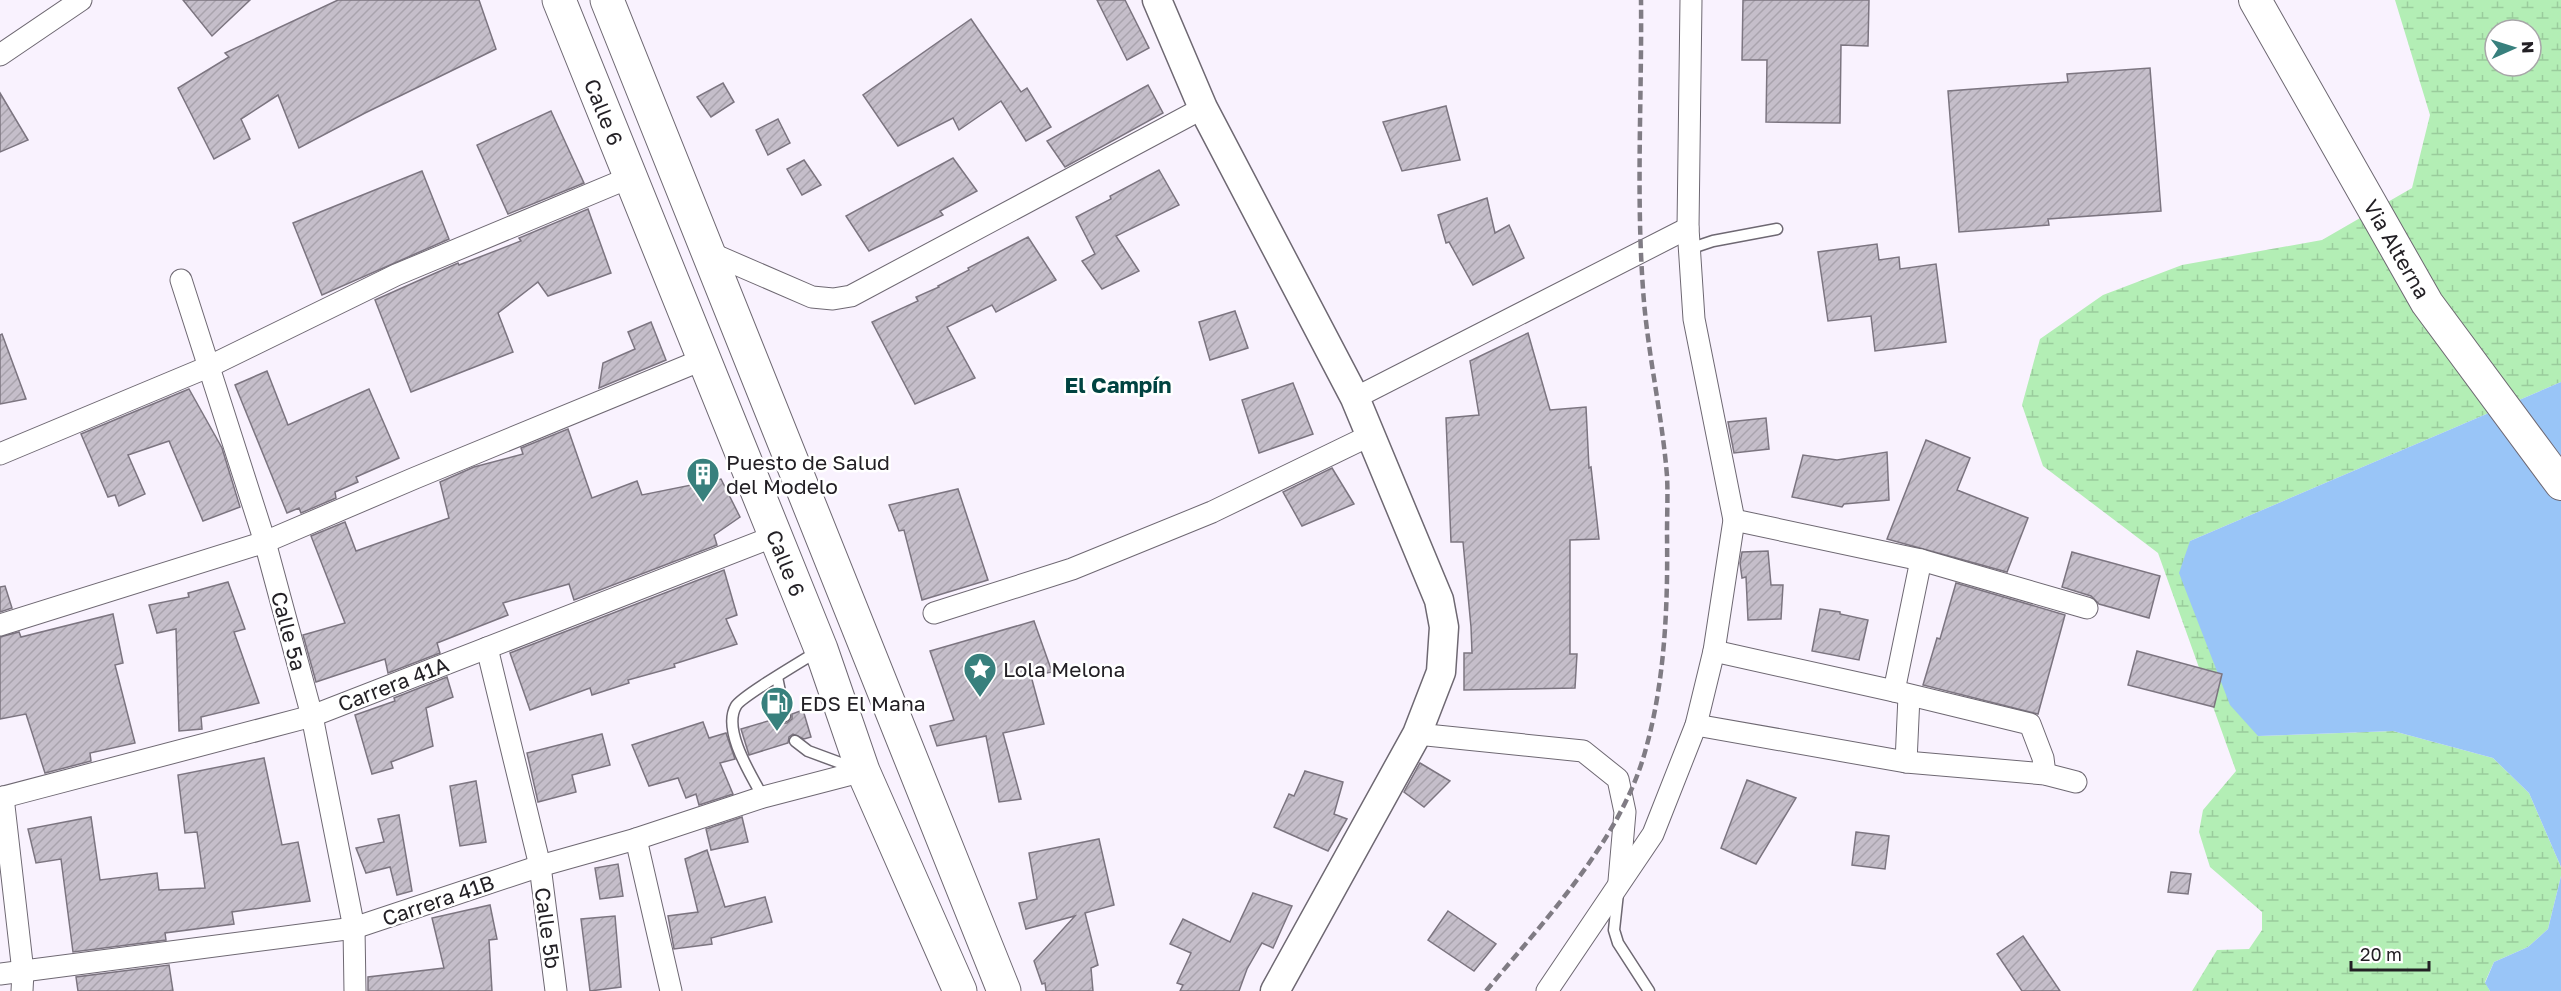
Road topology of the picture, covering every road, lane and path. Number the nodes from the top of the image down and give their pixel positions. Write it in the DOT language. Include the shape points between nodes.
graph roads {
  1 [pos="559,0"];
  2 [pos="607,0"];
  3 [pos="1157,0"];
  4 [pos="1691,0"];
  5 [pos="2255,0"];
  6 [pos="73,3"];
  7 [pos="0,55"];
  8 [pos="1203,108"];
  9 [pos="631,177"];
  10 [pos="1777,229"];
  11 [pos="1688,239"];
  12 [pos="708,252"];
  13 [pos="182,280"];
  14 [pos="704,359"];
  15 [pos="208,367"];
  16 [pos="1355,398"];
  17 [pos="1371,435"];
  18 [pos="0,454"];
  19 [pos="2561,484"];
  20 [pos="1734,520"];
  21 [pos="775,536"];
  22 [pos="265,542"];
  23 [pos="1922,560"];
  24 [pos="2087,608"];
  25 [pos="934,613"];
  26 [pos="0,625"];
  27 [pos="487,648"];
  28 [pos="820,649"];
  29 [pos="1714,651"];
  30 [pos="777,677"];
  31 [pos="1902,693"];
  32 [pos="312,716"];
  33 [pos="785,716"];
  34 [pos="1696,726"];
  35 [pos="1417,734"];
  36 [pos="795,741"];
  37 [pos="1906,762"];
  38 [pos="863,771"];
  39 [pos="2045,774"];
  40 [pos="2076,782"];
  41 [pos="2,797"];
  42 [pos="763,797"];
  43 [pos="636,839"];
  44 [pos="540,866"];
  45 [pos="1618,885"];
  46 [pos="354,928"];
  47 [pos="0,974"];
  48 [pos="22,981"];
  49 [pos="355,991"];
  50 [pos="556,991"];
  51 [pos="671,991"];
  52 [pos="960,991"];
  53 [pos="1004,991"];
  54 [pos="1275,991"];
  55 [pos="1547,991"];
  56 [pos="1649,991"];
  1 -- 9 [label="highway, Calle 6"];
  2 -- 12 [label="highway, Calle 6"];
  3 -- 8 [label="main road"];
  4 -- 11 [label="street"];
  5 -- 19 [label="main road, Via Alterna" via="2427,303"];
  6 -- 7 [label="street"];
  8 -- 12 [label="street" via="851,296 812,297"];
  8 -- 16 [label="main road"];
  9 -- 14 [label="highway, Calle 6"];
  9 -- 15 [label="street" via="396,275"];
  10 -- 11 [label="lane" via="1713,241"];
  11 -- 16 [label="street"];
  11 -- 20 [label="street" via="1694,319"];
  12 -- 53 [label="highway, Calle 6"];
  13 -- 15 [label="street, Calle 5a"];
  14 -- 21 [label="highway, Calle 6"];
  14 -- 22 [label="street"];
  15 -- 18 [label="street"];
  15 -- 22 [label="street, Calle 5a"];
  16 -- 17 [label="main road"];
  17 -- 25 [label="street" via="1212,512 1072,569"];
  17 -- 35 [label="main road" via="1439,600 1444,627 1441,672"];
  20 -- 23 [label="street"];
  20 -- 29 [label="street"];
  21 -- 27 [label="street, Carrera 41A"];
  21 -- 28 [label="highway, Calle 6"];
  22 -- 26 [label="street"];
  22 -- 32 [label="street, Calle 5a"];
  23 -- 24 [label="street"];
  23 -- 31 [label="street"];
  27 -- 32 [label="street, Carrera 41A"];
  27 -- 44 [label="street, Calle 5b"];
  28 -- 30 [label="lane"];
  28 -- 38 [label="highway, Calle 6"];
  29 -- 31 [label="street"];
  29 -- 34 [label="street"];
  30 -- 33 [label="lane"];
  30 -- 42 [label="lane" via="736,706 732,726 740,752"];
  31 -- 37 [label="street"];
  31 -- 39 [label="street" via="2030,724"];
  32 -- 41 [label="street, Carrera 41A"];
  32 -- 46 [label="street, Calle 5a"];
  34 -- 37 [label="street"];
  34 -- 45 [label="street" via="1653,834"];
  35 -- 45 [label="street" via="1583,752 1618,779 1625,812"];
  35 -- 54 [label="main road"];
  36 -- 38 [label="lane" via="808,751"];
  37 -- 39 [label="street"];
  38 -- 42 [label="street, Carrera 41B"];
  38 -- 52 [label="highway, Calle 6"];
  39 -- 40 [label="street"];
  41 -- 48 [label="street"];
  42 -- 43 [label="street, Carrera 41B"];
  43 -- 44 [label="street, Carrera 41B"];
  43 -- 51 [label="street"];
  44 -- 46 [label="street, Carrera 41B"];
  44 -- 50 [label="street, Calle 5b"];
  45 -- 55 [label="street"];
  45 -- 56 [label="lane" via="1614,930 1618,944"];
  46 -- 48 [label="street, Carrera 41B"];
  46 -- 49 [label="street, Calle 5a"];
  47 -- 48 [label="street, Carrera 41B"];
}
